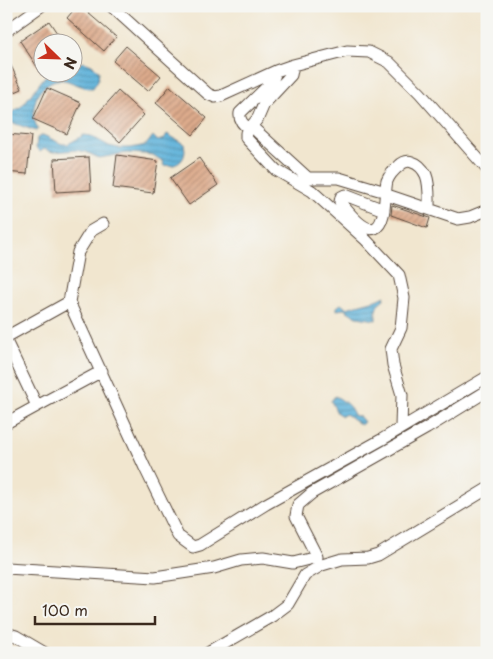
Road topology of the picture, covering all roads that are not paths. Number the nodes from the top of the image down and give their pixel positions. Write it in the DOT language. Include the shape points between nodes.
graph roads {
  1 [pos="41,6"];
  2 [pos="111,6"];
  3 [pos="6,31"];
  4 [pos="293,65"];
  5 [pos="276,71"];
  6 [pos="252,124"];
  7 [pos="487,169"];
  8 [pos="339,178"];
  9 [pos="383,192"];
  10 [pos="341,197"];
  11 [pos="429,209"];
  12 [pos="384,210"];
  13 [pos="487,210"];
  14 [pos="104,224"];
  15 [pos="69,302"];
  16 [pos="6,337"];
  17 [pos="6,341"];
  18 [pos="102,371"];
  19 [pos="487,376"];
  20 [pos="487,391"];
  21 [pos="37,406"];
  22 [pos="6,423"];
  23 [pos="401,427"];
  24 [pos="487,489"];
  25 [pos="319,561"];
  26 [pos="6,568"];
  27 [pos="6,633"];
  28 [pos="44,653"];
  29 [pos="208,653"];
  1 -- 3 [label="street"];
  2 -- 5 [label="street" via="215,97"];
  4 -- 5 [label="street"];
  4 -- 6 [label="street" via="290,74 264,104"];
  4 -- 7 [label="street" via="347,51 368,52 390,62"];
  5 -- 6 [label="street" via="272,82 240,113 241,122"];
  6 -- 8 [label="street" via="308,178"];
  6 -- 23 [label="street" via="246,138 276,170 312,191 400,275 404,298 401,328 391,349 402,395"];
  8 -- 9 [label="street"];
  8 -- 10 [label="street"];
  9 -- 11 [label="street"];
  9 -- 11 [label="street" via="401,164 416,163 427,177"];
  9 -- 12 [label="street"];
  10 -- 12 [label="street" via="345,195"];
  10 -- 12 [label="street" via="340,202 363,227 376,228"];
  11 -- 13 [label="street" via="458,219 470,218"];
  14 -- 15 [label="street" via="91,231 78,252"];
  15 -- 16 [label="street"];
  15 -- 18 [label="street"];
  17 -- 21 [label="street"];
  18 -- 21 [label="street"];
  18 -- 23 [label="street" via="178,536 193,547"];
  19 -- 23 [label="street"];
  20 -- 25 [label="street" via="312,493 298,505 296,516"];
  21 -- 22 [label="street"];
  24 -- 25 [label="street" via="378,555"];
  25 -- 26 [label="street" via="293,563 248,559 155,577"];
  25 -- 29 [label="street" via="305,575 288,604"];
  27 -- 28 [label="street"];
}
